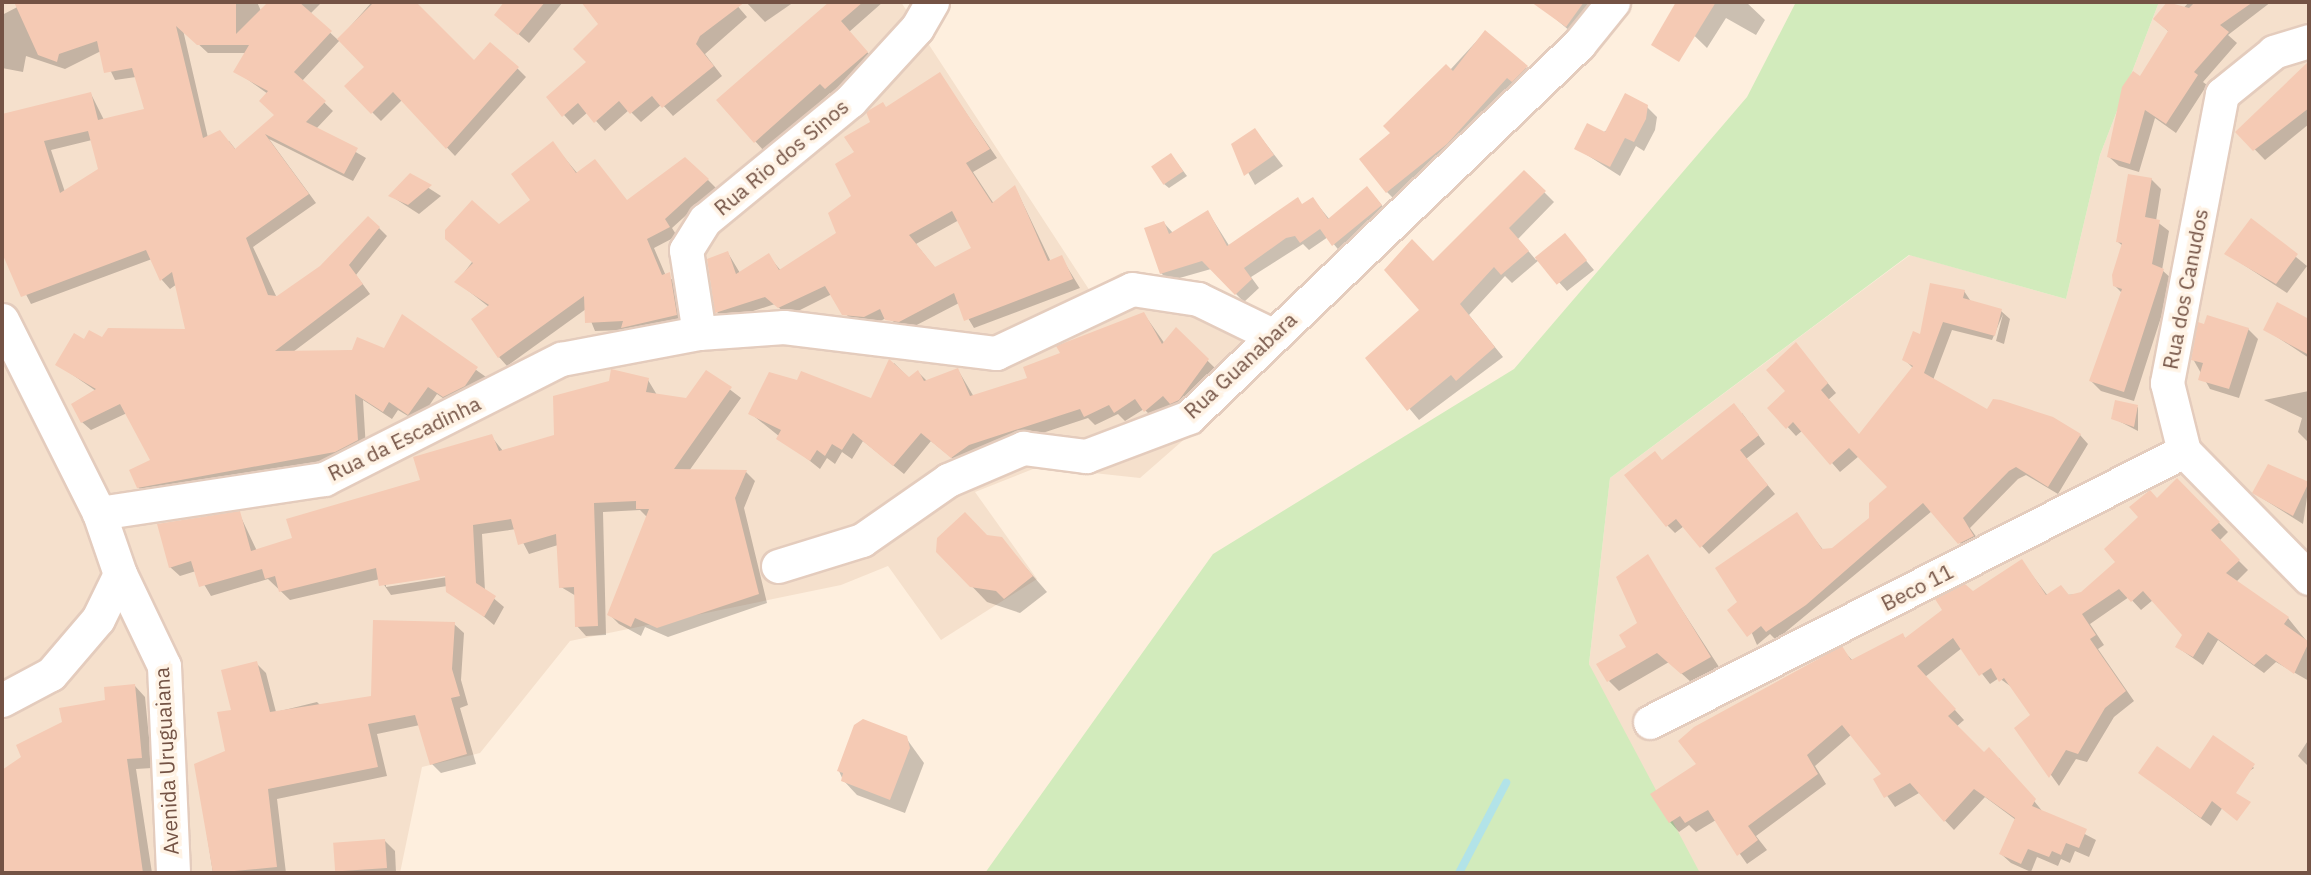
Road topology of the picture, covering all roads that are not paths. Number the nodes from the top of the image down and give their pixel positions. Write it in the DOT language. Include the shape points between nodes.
graph roads {
  1 [pos="932,2"];
  2 [pos="1613,2"];
  3 [pos="2309,41"];
  4 [pos="2,320"];
  5 [pos="699,333"];
  6 [pos="1272,335"];
  7 [pos="2184,451"];
  8 [pos="99,513"];
  9 [pos="778,566"];
  10 [pos="120,574"];
  11 [pos="2309,578"];
  12 [pos="2,700"];
  13 [pos="1650,722"];
  14 [pos="173,873"];
  1 -- 5 [label="street, Rua Rio dos Sinos" via="917,28 850,101 705,220 686,250"];
  2 -- 6 [label="street, Rua Guanabara" via="1580,44"];
  3 -- 7 [label="street, Rua dos Canudos" via="2274,52 2222,94 2167,383"];
  4 -- 8 [label="street, Avenida Uruguaiana"];
  5 -- 6 [label="street, Rua da Escadinha" via="784,327 996,353 1132,289 1198,299"];
  5 -- 8 [label="street, Rua da Escadinha" via="561,359 324,479"];
  6 -- 9 [label="street, Rua Guanabara" via="1189,417 1140,441 1086,456 1023,448 948,480 862,540"];
  7 -- 11 [label="street"];
  7 -- 13 [label="street, Beco 11"];
  8 -- 10 [label="street, Avenida Uruguaiana"];
  10 -- 12 [label="street" via="98,619 51,674"];
  10 -- 14 [label="street, Avenida Uruguaiana" via="164,666"];
}
